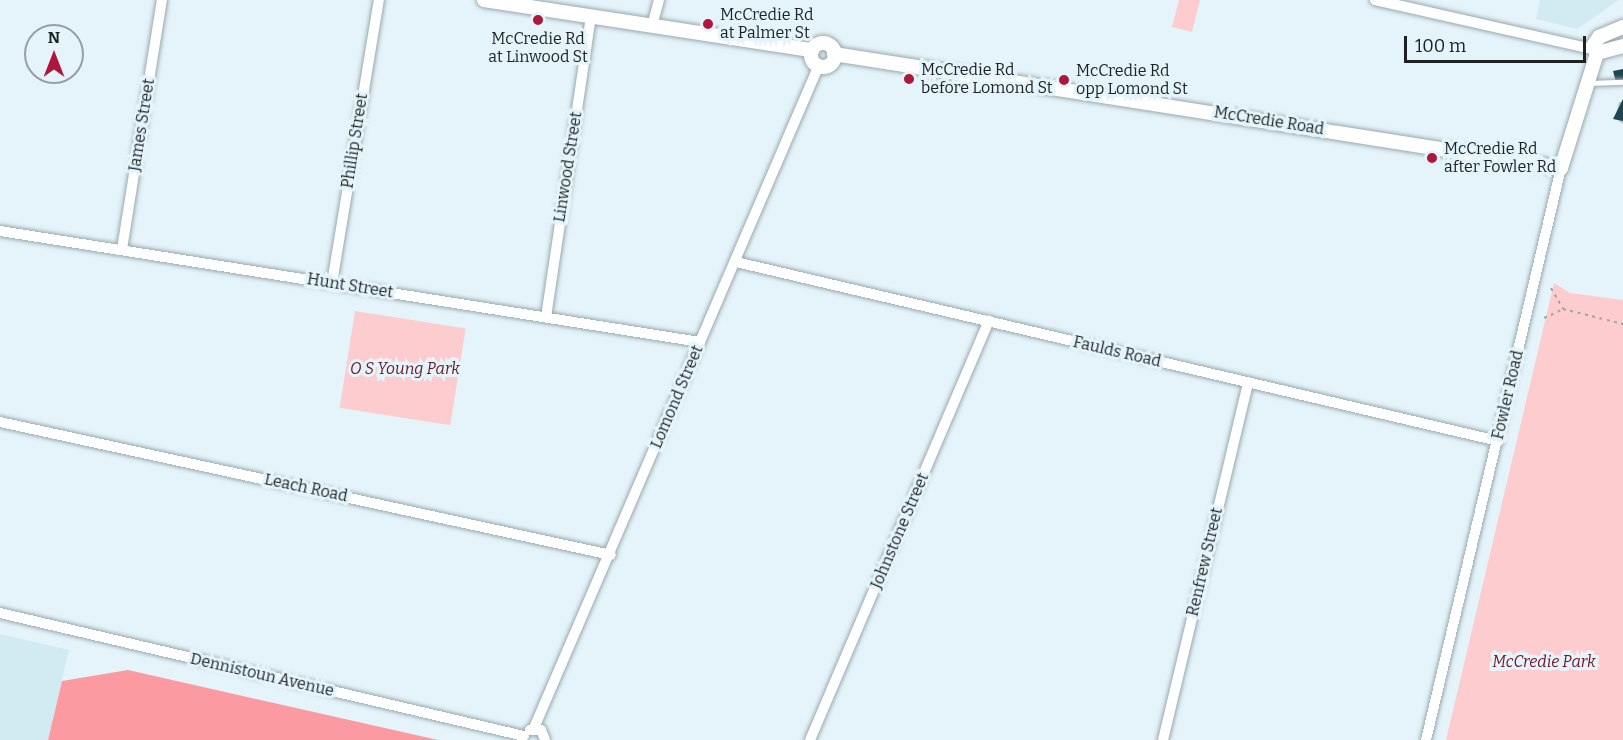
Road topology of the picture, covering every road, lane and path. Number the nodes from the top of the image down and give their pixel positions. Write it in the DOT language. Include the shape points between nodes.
graph roads {
  1 [pos="162,0"];
  2 [pos="379,0"];
  3 [pos="483,0"];
  4 [pos="659,0"];
  5 [pos="1375,0"];
  6 [pos="591,17"];
  7 [pos="652,26"];
  8 [pos="1623,27"];
  9 [pos="1623,46"];
  10 [pos="812,50"];
  11 [pos="1595,51"];
  12 [pos="834,54"];
  13 [pos="819,65"];
  14 [pos="1584,82"];
  15 [pos="1623,82"];
  16 [pos="1562,168"];
  17 [pos="0,231"];
  18 [pos="122,249"];
  19 [pos="736,262"];
  20 [pos="332,283"];
  21 [pos="1551,288"];
  22 [pos="1563,309"];
  23 [pos="546,317"];
  24 [pos="1544,318"];
  25 [pos="989,321"];
  26 [pos="1623,324"];
  27 [pos="700,342"];
  28 [pos="1248,383"];
  29 [pos="0,422"];
  30 [pos="1498,441"];
  31 [pos="611,555"];
  32 [pos="0,613"];
  33 [pos="534,728"];
  34 [pos="524,738"];
  35 [pos="544,740"];
  36 [pos="810,740"];
  37 [pos="1163,740"];
  38 [pos="1426,740"];
  1 -- 18 [label="street, James Street"];
  2 -- 20 [label="street, Phillip Street"];
  3 -- 6 [label="main road"];
  4 -- 7 [label="street"];
  5 -- 11 [label="street"];
  6 -- 7 [label="main road"];
  6 -- 23 [label="street, Linwood Street"];
  7 -- 10 [label="main road"];
  8 -- 11 [label="main road" via="1602,34"];
  9 -- 11 [label="main road"];
  10 -- 12 [label="main road, McCredie Road" via="826,43"];
  10 -- 13 [label="main road"];
  11 -- 14 [label="main road, Fowler Road"];
  12 -- 13 [label="main road" via="830,64"];
  12 -- 16 [label="main road, McCredie Road"];
  13 -- 19 [label="street, Lomond Street"];
  14 -- 15 [label="lane" via="1603,86"];
  14 -- 16 [label="main road, Fowler Road"];
  16 -- 30 [label="street, Fowler Road"];
  17 -- 18 [label="street, Hunt Street"];
  18 -- 20 [label="street, Hunt Street"];
  19 -- 25 [label="street, Faulds Road"];
  19 -- 27 [label="street, Lomond Street"];
  20 -- 23 [label="street, Hunt Street"];
  21 -- 22 [label="path"];
  22 -- 24 [label="path"];
  22 -- 26 [label="path"];
  23 -- 27 [label="street, Hunt Street"];
  25 -- 28 [label="street, Faulds Road"];
  25 -- 36 [label="street, Johnstone Street"];
  27 -- 31 [label="street, Lomond Street"];
  28 -- 30 [label="street, Faulds Road"];
  28 -- 37 [label="street, Renfrew Street"];
  29 -- 31 [label="street, Leach Road"];
  30 -- 38 [label="street, Fowler Road"];
  31 -- 33 [label="street, Lomond Street"];
  32 -- 34 [label="street, Dennistoun Avenue"];
  33 -- 34 [label="street"];
  33 -- 35 [label="street"];
}
